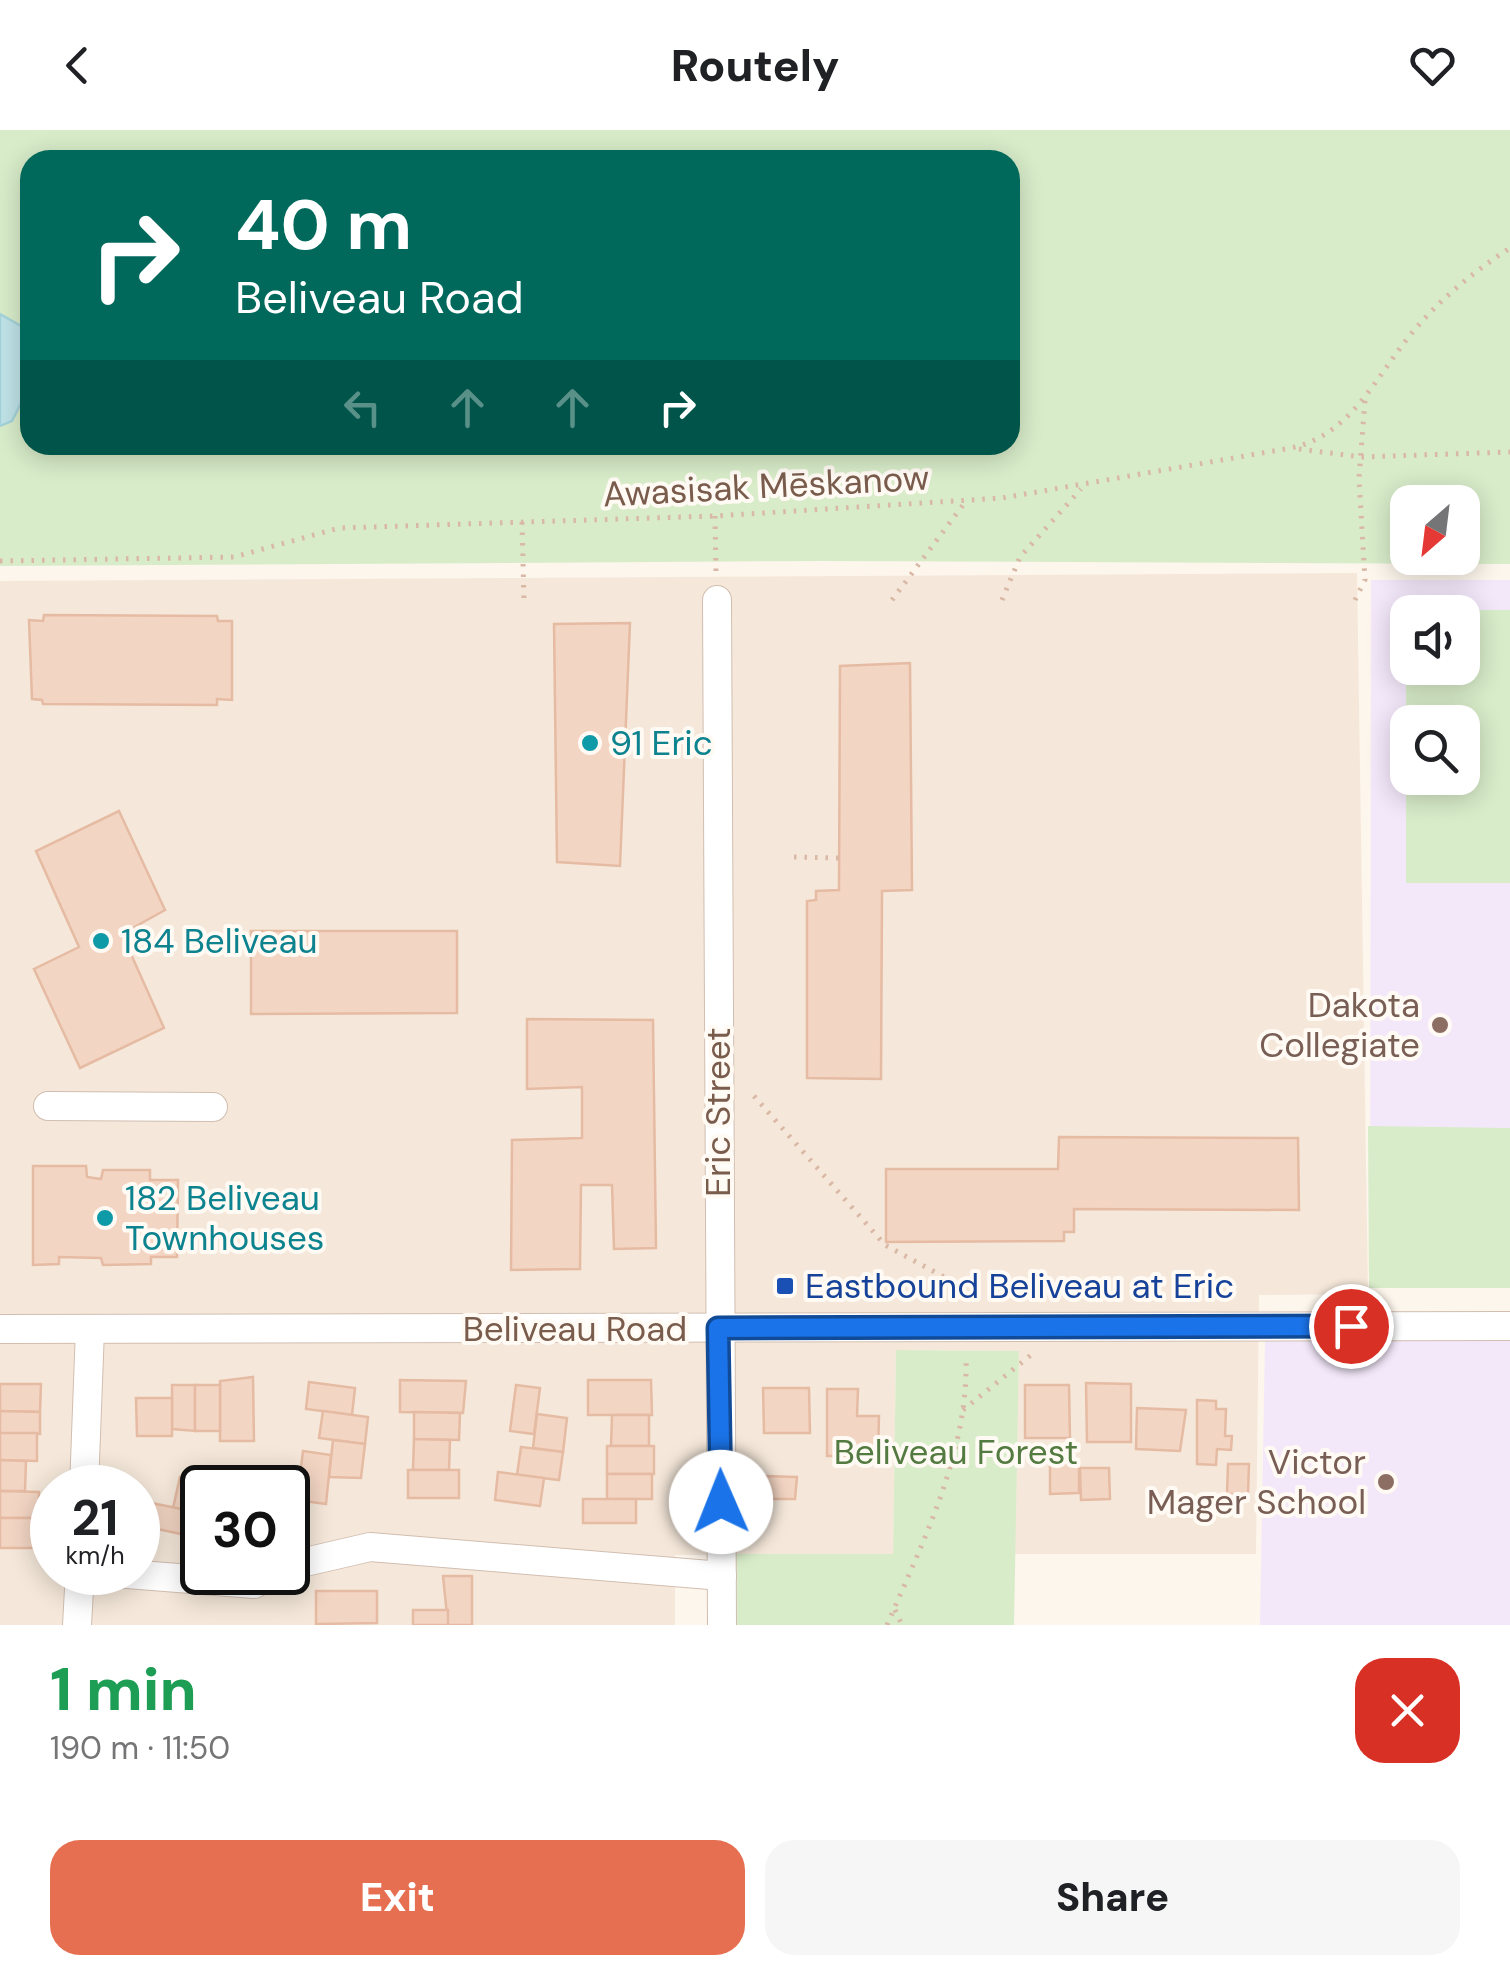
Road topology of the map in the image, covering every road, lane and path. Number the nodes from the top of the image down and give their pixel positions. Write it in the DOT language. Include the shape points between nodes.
graph roads {
  1 [pos="1510,248"];
  2 [pos="1365,396"];
  3 [pos="1291,448"];
  4 [pos="1510,452"];
  5 [pos="1361,456"];
  6 [pos="1083,486"];
  7 [pos="966,501"];
  8 [pos="715,516"];
  9 [pos="522,522"];
  10 [pos="0,561"];
  11 [pos="716,600"];
  12 [pos="892,600"];
  13 [pos="1002,600"];
  14 [pos="1355,600"];
  15 [pos="524,602"];
  16 [pos="794,857"];
  17 [pos="839,858"];
  18 [pos="754,1096"];
  19 [pos="48,1106"];
  20 [pos="214,1107"];
  21 [pos="980,1296"];
  22 [pos="1510,1326"];
  23 [pos="718,1328"];
  24 [pos="90,1329"];
  25 [pos="0,1330"];
  26 [pos="966,1353"];
  27 [pos="1033,1353"];
  28 [pos="963,1410"];
  29 [pos="85,1465"];
  30 [pos="310,1561"];
  31 [pos="722,1576"];
  32 [pos="79,1595"];
  33 [pos="894,1608"];
  34 [pos="77,1625"];
  35 [pos="722,1625"];
  36 [pos="887,1625"];
  37 [pos="902,1625"];
  1 -- 2 [label="path, Awasisak Mēskanow" via="1434,309"];
  2 -- 3 [label="path, Awasisak Mēskanow" via="1326,436"];
  2 -- 5 [label="path"];
  3 -- 5 [label="path"];
  3 -- 6 [label="path, Awasisak Mēskanow"];
  4 -- 5 [label="path"];
  5 -- 14 [label="path" via="1364,580"];
  6 -- 7 [label="path, Awasisak Mēskanow"];
  6 -- 13 [label="path" via="1020,557"];
  7 -- 8 [label="path, Awasisak Mēskanow"];
  7 -- 12 [label="path"];
  8 -- 9 [label="path, Awasisak Mēskanow"];
  8 -- 11 [label="path"];
  9 -- 10 [label="path, Awasisak Mēskanow" via="340,528 234,557"];
  9 -- 15 [label="path"];
  11 -- 23 [label="street, Eric Street"];
  16 -- 17 [label="path"];
  18 -- 21 [label="path" via="884,1244"];
  19 -- 20 [label="street"];
  22 -- 23 [label="street, Beliveau Road"];
  23 -- 24 [label="street, Beliveau Road"];
  23 -- 31 [label="street, Eric Street"];
  24 -- 25 [label="street, Beliveau Road"];
  24 -- 29 [label="street"];
  26 -- 28 [label="path"];
  27 -- 28 [label="path"];
  28 -- 33 [label="path" via="952,1467"];
  30 -- 31 [label="street" via="370,1546"];
  31 -- 35 [label="street, Eric Street"];
  32 -- 34 [label="street"];
  33 -- 36 [label="path"];
  33 -- 37 [label="path"];
}
